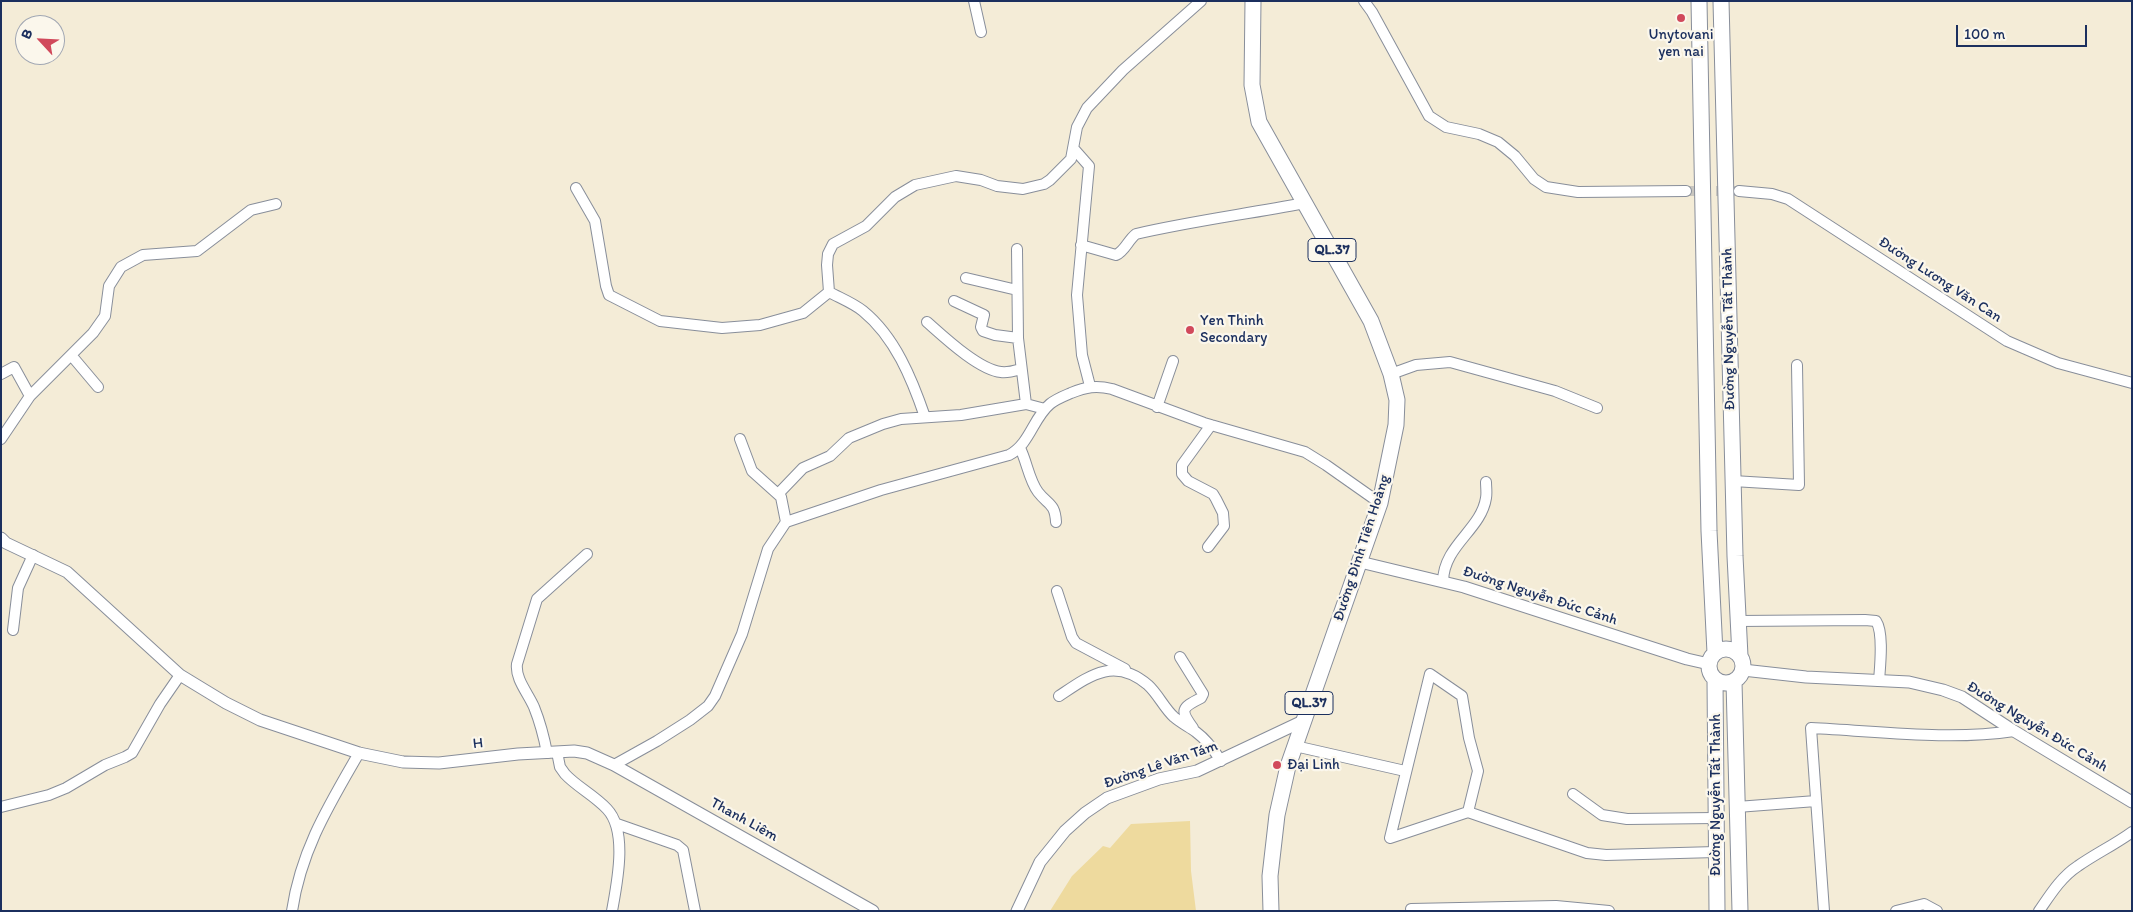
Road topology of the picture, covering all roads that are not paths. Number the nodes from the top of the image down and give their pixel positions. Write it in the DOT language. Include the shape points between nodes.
graph roads {
  1 [pos="974,1"];
  2 [pos="1201,1"];
  3 [pos="1253,1"];
  4 [pos="1364,1"];
  5 [pos="1699,2"];
  6 [pos="1721,3"];
  7 [pos="981,32"];
  8 [pos="1074,148"];
  9 [pos="576,188"];
  10 [pos="1686,191"];
  11 [pos="1739,191"];
  12 [pos="1304,203"];
  13 [pos="276,204"];
  14 [pos="1081,245"];
  15 [pos="1017,249"];
  16 [pos="966,278"];
  17 [pos="1017,290"];
  18 [pos="830,292"];
  19 [pos="1728,299"];
  20 [pos="954,301"];
  21 [pos="1703,301"];
  22 [pos="927,322"];
  23 [pos="1018,338"];
  24 [pos="71,355"];
  25 [pos="1173,361"];
  26 [pos="1797,365"];
  27 [pos="1021,369"];
  28 [pos="1,374"];
  29 [pos="1392,374"];
  30 [pos="2132,383"];
  31 [pos="1090,386"];
  32 [pos="98,387"];
  33 [pos="30,396"];
  34 [pos="1026,404"];
  35 [pos="1157,407"];
  36 [pos="1597,408"];
  37 [pos="1045,409"];
  38 [pos="925,417"];
  39 [pos="1212,425"];
  40 [pos="1,439"];
  41 [pos="740,439"];
  42 [pos="1020,448"];
  43 [pos="1733,481"];
  44 [pos="1486,482"];
  45 [pos="779,493"];
  46 [pos="1380,503"];
  47 [pos="786,522"];
  48 [pos="1056,522"];
  49 [pos="1,538"];
  50 [pos="1208,547"];
  51 [pos="587,554"];
  52 [pos="34,556"];
  53 [pos="1360,562"];
  54 [pos="1443,581"];
  55 [pos="1057,591"];
  56 [pos="1738,621"];
  57 [pos="13,630"];
  58 [pos="1180,657"];
  59 [pos="1712,659"];
  60 [pos="1739,669"];
  61 [pos="1131,674"];
  62 [pos="180,675"];
  63 [pos="1715,680"];
  64 [pos="1880,682"];
  65 [pos="1059,696"];
  66 [pos="1303,721"];
  67 [pos="1196,731"];
  68 [pos="2014,732"];
  69 [pos="1295,746"];
  70 [pos="359,753"];
  71 [pos="552,753"];
  72 [pos="600,758"];
  73 [pos="1221,761"];
  74 [pos="614,764"];
  75 [pos="1405,771"];
  76 [pos="1574,794"];
  77 [pos="1816,801"];
  78 [pos="2132,802"];
  79 [pos="1,807"];
  80 [pos="1737,807"];
  81 [pos="1468,812"];
  82 [pos="1715,818"];
  83 [pos="617,824"];
  84 [pos="2132,832"];
  85 [pos="1716,852"];
  86 [pos="1411,909"];
  87 [pos="1438,910"];
  88 [pos="292,911"];
  89 [pos="612,911"];
  90 [pos="695,911"];
  91 [pos="873,911"];
  92 [pos="1017,911"];
  93 [pos="1271,911"];
  94 [pos="1609,911"];
  95 [pos="1717,911"];
  96 [pos="1740,911"];
  97 [pos="1824,911"];
  98 [pos="1896,911"];
  99 [pos="1937,911"];
  100 [pos="2039,911"];
  1 -- 7 [label="street"];
  2 -- 8 [label="street" via="1123,70 1087,108 1077,127"];
  3 -- 12 [label="main road, Đường Đinh Tiên Hoàng / QL.37" via="1252,85 1259,122"];
  4 -- 10 [label="street" via="1429,116 1446,127 1498,142 1541,184 1578,192"];
  5 -- 6 [label="main road"];
  5 -- 21 [label="main road, Đường Nguyễn Tất Thành"];
  6 -- 19 [label="main road, Đường Nguyễn Tất Thành"];
  8 -- 14 [label="street" via="1089,166"];
  8 -- 18 [label="street" via="1066,166 1044,184 1035,187 997,186 956,176 923,182 901,192 866,226 833,244 827,265"];
  9 -- 18 [label="street" via="595,221 610,295 660,321 722,328 760,325 804,313"];
  11 -- 30 [label="street, Đường Lương Văn Can" via="1788,199 2007,341 2058,363"];
  12 -- 14 [label="street" via="1136,234 1116,255"];
  12 -- 29 [label="main road, Đường Đinh Tiên Hoàng / QL.37" via="1371,321"];
  13 -- 24 [label="street" via="251,210 197,251 143,256 120,267 109,286 105,316"];
  14 -- 31 [label="street" via="1078,302 1082,354"];
  15 -- 17 [label="street"];
  16 -- 17 [label="street"];
  17 -- 23 [label="street"];
  18 -- 38 [label="street" via="862,310 884,335 903,363"];
  19 -- 21 [label="main road"];
  19 -- 43 [label="main road, Đường Nguyễn Tất Thành"];
  20 -- 23 [label="street" via="984,315 982,331"];
  21 -- 59 [label="main road, Đường Nguyễn Tất Thành"];
  22 -- 27 [label="street" via="948,341 988,367 1000,372"];
  23 -- 27 [label="street"];
  24 -- 32 [label="street"];
  24 -- 33 [label="street"];
  25 -- 35 [label="street"];
  26 -- 43 [label="street" via="1799,484"];
  27 -- 34 [label="street"];
  28 -- 33 [label="street" via="14,367"];
  29 -- 36 [label="street" via="1416,365 1450,362 1555,391"];
  29 -- 46 [label="main road, Đường Đinh Tiên Hoàng / QL.37" via="1397,400 1396,425"];
  31 -- 35 [label="street" via="1112,389"];
  31 -- 37 [label="street" via="1057,399"];
  33 -- 40 [label="street"];
  34 -- 37 [label="street"];
  34 -- 38 [label="street" via="961,415"];
  35 -- 39 [label="street"];
  37 -- 42 [label="street"];
  38 -- 45 [label="street" via="901,419 862,431 830,456 803,468"];
  39 -- 46 [label="street" via="1304,452"];
  39 -- 50 [label="street" via="1181,468 1188,482 1212,494 1223,513 1224,526"];
  41 -- 45 [label="street" via="752,471"];
  42 -- 47 [label="street" via="1009,455 881,490"];
  42 -- 48 [label="street" via="1035,487 1053,506"];
  43 -- 56 [label="main road, Đường Nguyễn Tất Thành"];
  44 -- 54 [label="street" via="1487,497 1483,510 1450,556"];
  45 -- 47 [label="street"];
  46 -- 53 [label="main road, Đường Đinh Tiên Hoàng / QL.37"];
  47 -- 74 [label="street" via="768,549 742,634 708,706 657,741"];
  49 -- 52 [label="street, H"];
  51 -- 71 [label="street" via="537,599 517,664 517,673"];
  52 -- 57 [label="street" via="18,588"];
  52 -- 62 [label="street, H" via="67,572"];
  53 -- 54 [label="street, Đường Nguyễn Đức Cảnh"];
  53 -- 66 [label="main road, Đường Đinh Tiên Hoàng / QL.37"];
  54 -- 59 [label="street, Đường Nguyễn Đức Cảnh" via="1687,659"];
  55 -- 61 [label="street" via="1076,643"];
  56 -- 60 [label="main road, Đường Nguyễn Tất Thành"];
  56 -- 64 [label="street" via="1876,621 1880,634"];
  58 -- 67 [label="street" via="1202,694 1201,698 1186,706 1183,713"];
  59 -- 60 [label="main road" via="1728,649"];
  59 -- 63 [label="main road, Đường Nguyễn Tất Thành" via="1710,674"];
  60 -- 63 [label="main road" via="1721,683"];
  60 -- 64 [label="street, Đường Nguyễn Đức Cảnh"];
  60 -- 80 [label="main road, Đường Nguyễn Tất Thành"];
  61 -- 65 [label="street" via="1116,670 1098,672"];
  61 -- 67 [label="street" via="1147,684 1175,718"];
  62 -- 70 [label="street, H" via="260,720"];
  62 -- 79 [label="street" via="132,753 66,788"];
  63 -- 82 [label="main road, Đường Nguyễn Tất Thành"];
  64 -- 68 [label="street, Đường Nguyễn Đức Cảnh" via="1909,682 1953,693"];
  66 -- 69 [label="main road, Đường Đinh Tiên Hoàng / QL.37"];
  66 -- 73 [label="street, Đường Lê Văn Tám"];
  67 -- 73 [label="street" via="1206,739"];
  68 -- 77 [label="street" via="1957,736 1811,728"];
  68 -- 78 [label="street, Đường Nguyễn Đức Cảnh"];
  69 -- 75 [label="street"];
  69 -- 93 [label="main road, Đường Đinh Tiên Hoàng / QL.37" via="1277,815 1270,876"];
  70 -- 71 [label="street, H" via="421,764"];
  70 -- 88 [label="street" via="314,832"];
  71 -- 72 [label="street, H" via="574,751"];
  71 -- 83 [label="street" via="565,774 606,808"];
  72 -- 74 [label="street, Thanh Liêm"];
  73 -- 92 [label="street, Đường Lê Văn Tám" via="1107,798 1085,813 1065,831 1040,862"];
  74 -- 91 [label="street, Thanh Liêm"];
  75 -- 81 [label="street" via="1390,838"];
  75 -- 81 [label="street" via="1430,674 1462,696 1478,771"];
  76 -- 82 [label="street" via="1602,815 1619,818"];
  77 -- 80 [label="street"];
  77 -- 97 [label="street"];
  80 -- 96 [label="main road, Đường Nguyễn Tất Thành"];
  81 -- 85 [label="street" via="1587,853"];
  82 -- 85 [label="main road, Đường Nguyễn Tất Thành"];
  83 -- 89 [label="street" via="616,885"];
  83 -- 90 [label="street" via="683,850"];
  84 -- 100 [label="street" via="2069,873"];
  85 -- 95 [label="main road, Đường Nguyễn Tất Thành"];
  86 -- 87 [label="street"];
  87 -- 94 [label="street" via="1556,906"];
  98 -- 99 [label="street" via="1924,904"];
}
